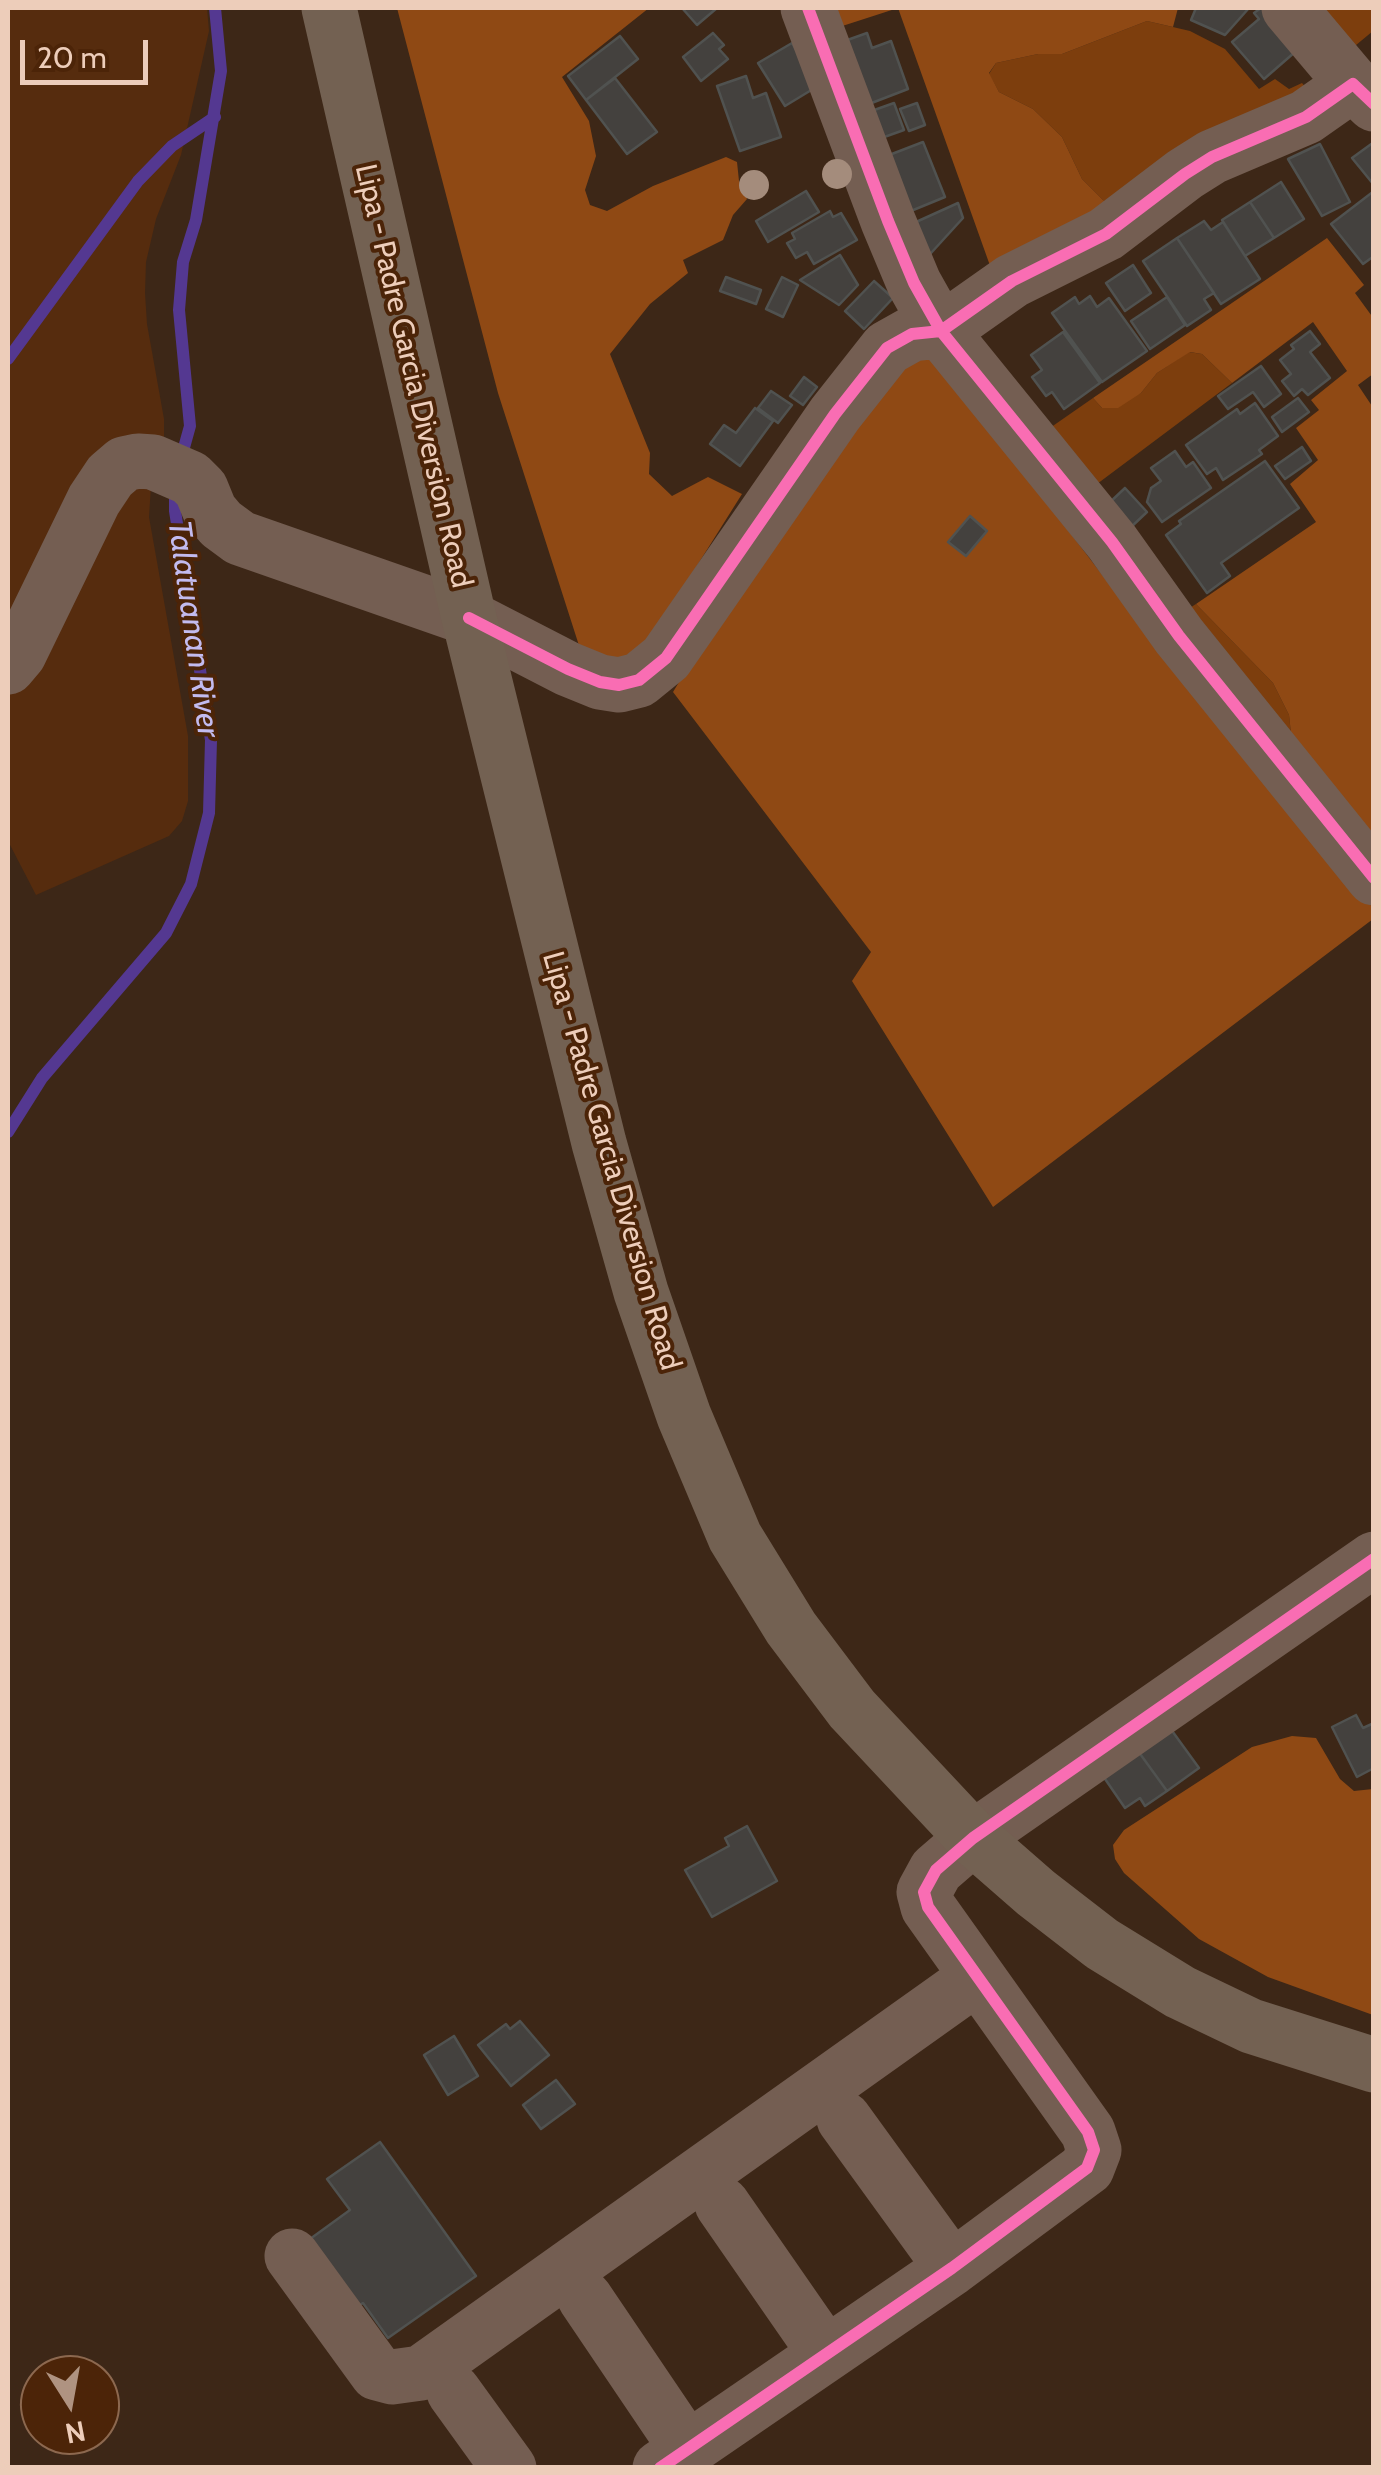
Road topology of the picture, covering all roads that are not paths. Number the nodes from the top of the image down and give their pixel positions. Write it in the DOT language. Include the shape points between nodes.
graph roads {
  1 [pos="328,8"];
  2 [pos="808,8"];
  3 [pos="1289,8"];
  4 [pos="1363,94"];
  5 [pos="941,331"];
  6 [pos="469,618"];
  7 [pos="8,668"];
  8 [pos="1374,878"];
  9 [pos="1374,1559"];
  10 [pos="973,1838"];
  11 [pos="976,1978"];
  12 [pos="1374,2065"];
  13 [pos="844,2119"];
  14 [pos="722,2204"];
  15 [pos="292,2256"];
  16 [pos="952,2268"];
  17 [pos="585,2298"];
  18 [pos="826,2354"];
  19 [pos="454,2392"];
  20 [pos="674,2458"];
  21 [pos="509,2468"];
  1 -- 6 [label="main road, Lipa - Padre Garcia Diversion Road"];
  2 -- 5 [label="street" via="888,221"];
  3 -- 4 [label="street"];
  4 -- 5 [label="street" via="1198,165 1106,234 1012,281"];
  5 -- 6 [label="street" via="912,334 887,348 666,658 639,680 600,682"];
  5 -- 8 [label="street"];
  6 -- 7 [label="street" via="240,538 210,510 190,478 153,462 124,464 71,543"];
  6 -- 10 [label="main road, Lipa - Padre Garcia Diversion Road" via="599,1143 684,1416 735,1537 791,1628 852,1709"];
  9 -- 10 [label="street"];
  10 -- 11 [label="street" via="936,1870 924,1892 931,1914"];
  10 -- 12 [label="main road, Lipa - Padre Garcia Diversion Road" via="1102,1944 1180,1992 1251,2026"];
  11 -- 15 [label="street" via="421,2373 377,2373"];
  11 -- 16 [label="street" via="1088,2132 1094,2150 1086,2168"];
  13 -- 16 [label="street"];
  14 -- 18 [label="street"];
  16 -- 18 [label="street"];
  17 -- 20 [label="street"];
  18 -- 20 [label="street"];
  19 -- 21 [label="street"];
}
